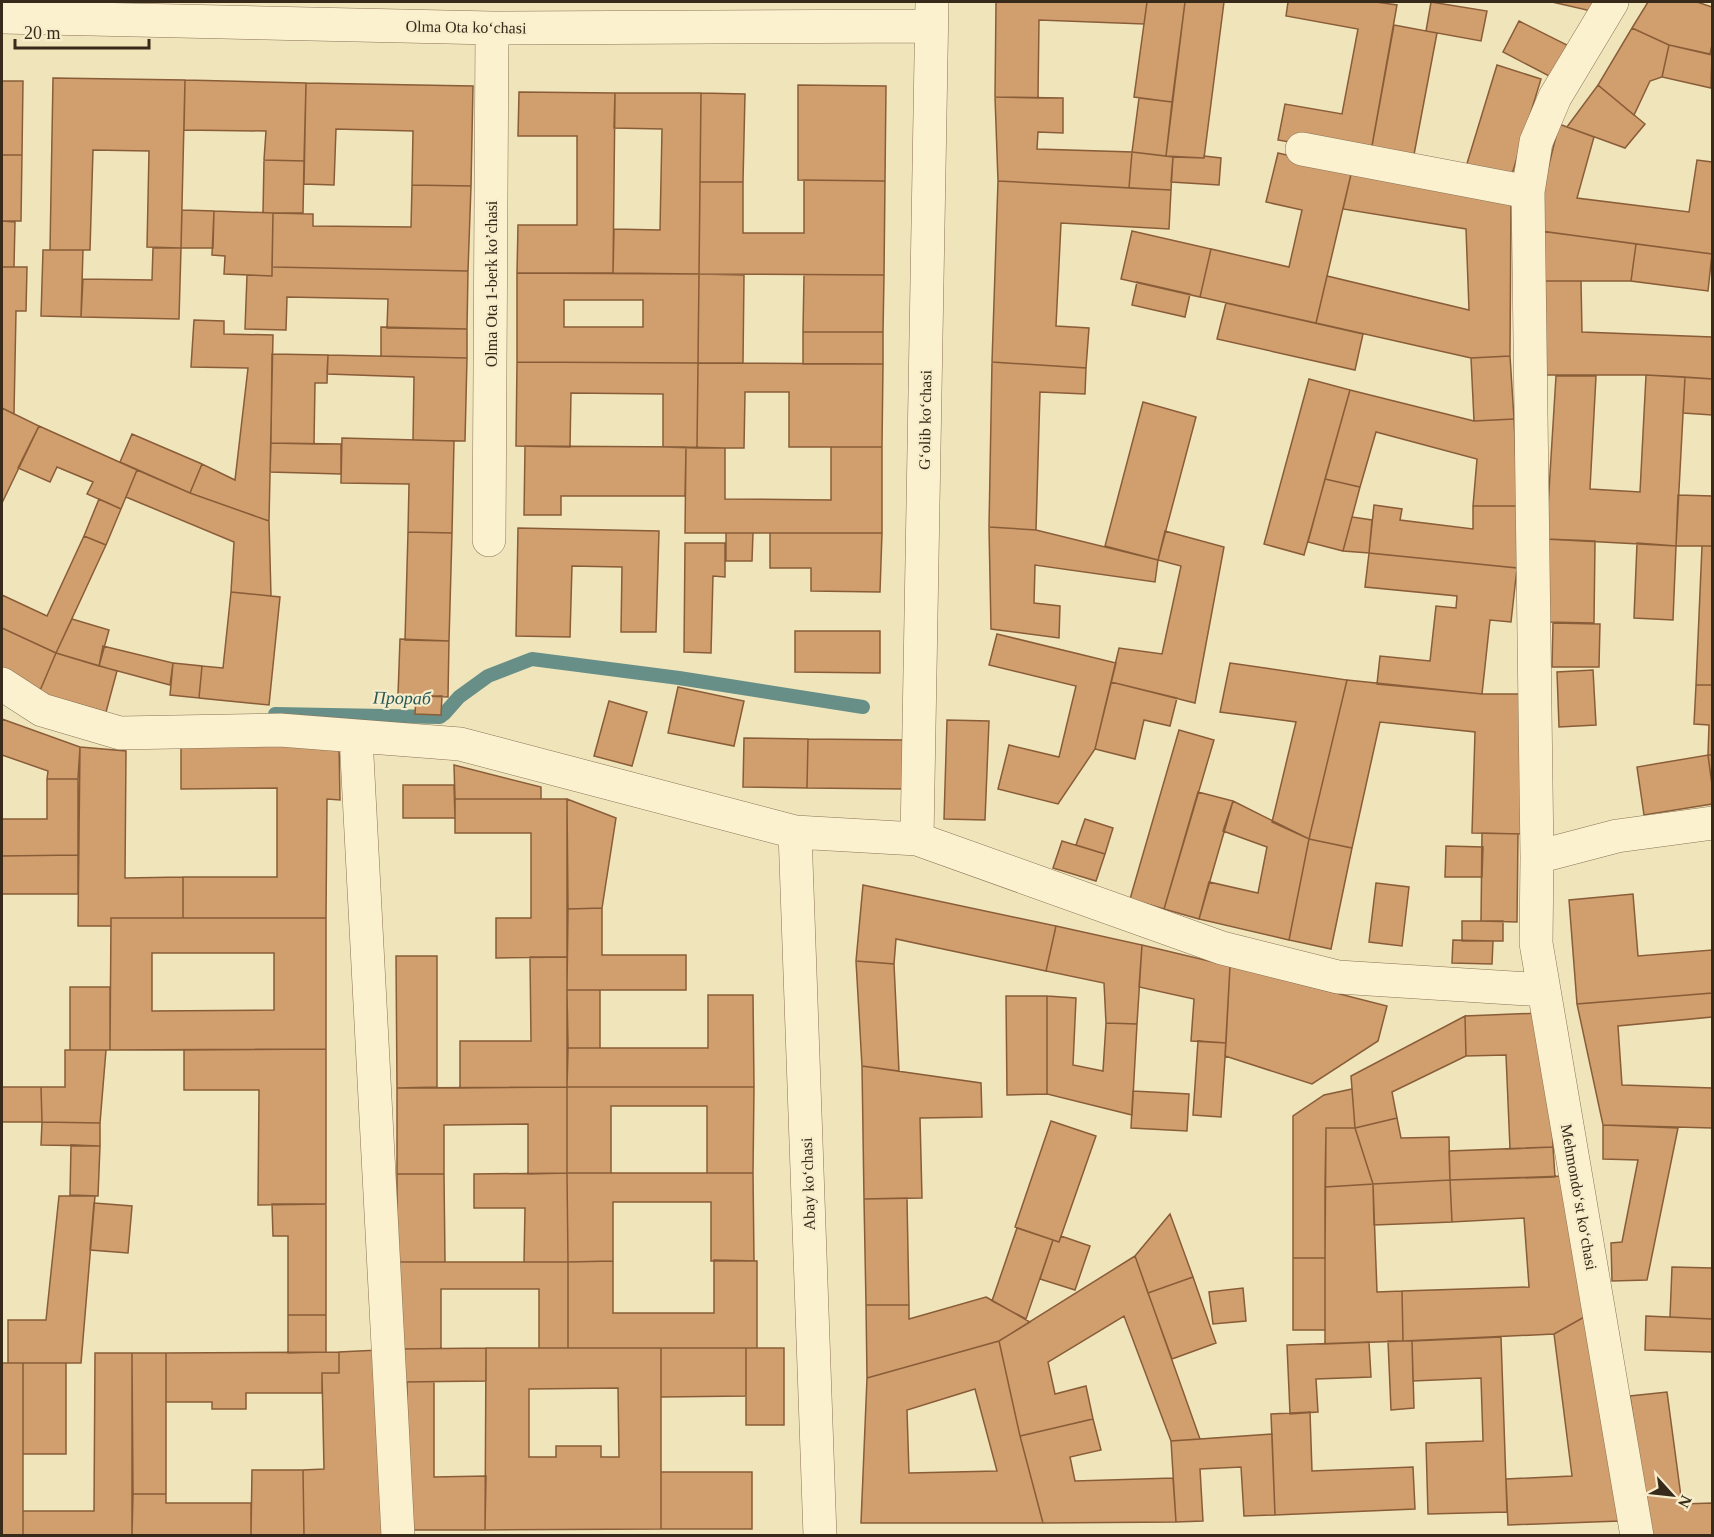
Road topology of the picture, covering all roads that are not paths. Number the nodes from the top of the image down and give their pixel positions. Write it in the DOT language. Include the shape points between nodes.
graph roads {
  1 [pos="1612,2"];
  2 [pos="932,14"];
  3 [pos="2,17"];
  4 [pos="492,28"];
  5 [pos="1302,149"];
  6 [pos="1528,192"];
  7 [pos="489,540"];
  8 [pos="2,684"];
  9 [pos="356,737"];
  10 [pos="1713,823"];
  11 [pos="795,832"];
  12 [pos="917,839"];
  13 [pos="1537,857"];
  14 [pos="1544,990"];
  15 [pos="398,1536"];
  16 [pos="820,1536"];
  17 [pos="1637,1536"];
  1 -- 6 [label="street, Mehmondoʻst koʻchasi" via="1555,97 1536,142"];
  2 -- 4 [label="street, Olma Ota koʻchasi"];
  2 -- 12 [label="street, Gʻolib koʻchasi"];
  3 -- 4 [label="street, Olma Ota koʻchasi"];
  4 -- 7 [label="street, Olma Ota 1-berk koʼchasi"];
  5 -- 6 [label="street"];
  6 -- 13 [label="street, Mehmondoʻst koʻchasi"];
  8 -- 9 [label="street" via="42,710 120,733 280,730"];
  9 -- 11 [label="street" via="460,744"];
  9 -- 15 [label="street"];
  10 -- 13 [label="street" via="1617,836"];
  11 -- 12 [label="street"];
  11 -- 16 [label="street, Abay koʻchasi"];
  12 -- 14 [label="street" via="1222,948 1338,977"];
  13 -- 14 [label="street, Mehmondoʻst koʻchasi" via="1536,943"];
  14 -- 17 [label="street, Mehmondoʻst koʻchasi"];
}
